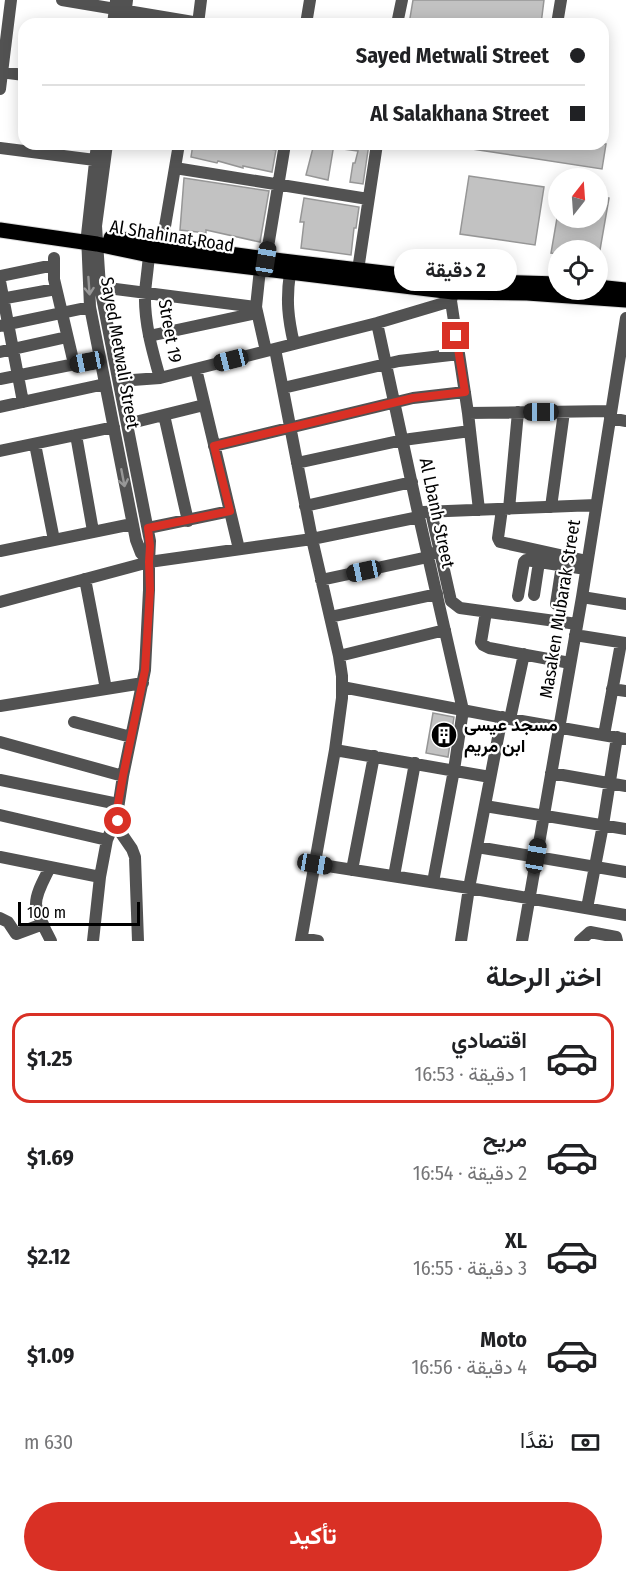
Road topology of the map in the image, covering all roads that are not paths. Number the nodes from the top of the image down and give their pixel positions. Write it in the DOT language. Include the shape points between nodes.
graph roads {
  1 [pos="11,0"];
  2 [pos="62,0"];
  3 [pos="201,0"];
  4 [pos="310,0"];
  5 [pos="402,0"];
  6 [pos="561,0"];
  7 [pos="121,4"];
  8 [pos="115,18"];
  9 [pos="176,18"];
  10 [pos="200,18"];
  11 [pos="307,18"];
  12 [pos="398,18"];
  13 [pos="558,18"];
  14 [pos="1,72"];
  15 [pos="18,74"];
  16 [pos="0,89"];
  17 [pos="0,148"];
  18 [pos="96,150"];
  19 [pos="106,150"];
  20 [pos="178,150"];
  21 [pos="284,150"];
  22 [pos="376,150"];
  23 [pos="95,160"];
  24 [pos="175,168"];
  25 [pos="278,184"];
  26 [pos="368,199"];
  27 [pos="0,222"];
  28 [pos="0,230"];
  29 [pos="92,239"];
  30 [pos="162,244"];
  31 [pos="149,255"];
  32 [pos="263,264"];
  33 [pos="357,270"];
  34 [pos="290,273"];
  35 [pos="0,276"];
  36 [pos="0,281"];
  37 [pos="548,284"];
  38 [pos="100,287"];
  39 [pos="608,288"];
  40 [pos="56,289"];
  41 [pos="626,290"];
  42 [pos="145,294"];
  43 [pos="452,296"];
  44 [pos="2,299"];
  45 [pos="626,300"];
  46 [pos="90,307"];
  47 [pos="256,310"];
  48 [pos="62,314"];
  49 [pos="626,318"];
  50 [pos="378,322"];
  51 [pos="4,325"];
  52 [pos="149,336"];
  53 [pos="67,337"];
  54 [pos="294,344"];
  55 [pos="13,349"];
  56 [pos="271,350"];
  57 [pos="0,352"];
  58 [pos="459,354"];
  59 [pos="100,359"];
  60 [pos="74,364"];
  61 [pos="386,364"];
  62 [pos="196,369"];
  63 [pos="18,375"];
  64 [pos="160,378"];
  65 [pos="0,379"];
  66 [pos="119,381"];
  67 [pos="105,384"];
  68 [pos="283,388"];
  69 [pos="465,392"];
  70 [pos="23,402"];
  71 [pos="394,403"];
  72 [pos="204,405"];
  73 [pos="0,407"];
  74 [pos="518,412"];
  75 [pos="564,412"];
  76 [pos="468,413"];
  77 [pos="164,415"];
  78 [pos="610,415"];
  79 [pos="626,421"];
  80 [pos="127,424"];
  81 [pos="114,427"];
  82 [pos="290,428"];
  83 [pos="470,431"];
  84 [pos="76,435"];
  85 [pos="403,440"];
  86 [pos="35,444"];
  87 [pos="214,446"];
  88 [pos="0,451"];
  89 [pos="297,464"];
  90 [pos="412,482"];
  91 [pos="596,505"];
  92 [pos="305,506"];
  93 [pos="550,507"];
  94 [pos="505,509"];
  95 [pos="479,510"];
  96 [pos="230,511"];
  97 [pos="423,514"];
  98 [pos="188,521"];
  99 [pos="132,524"];
  100 [pos="148,528"];
  101 [pos="93,531"];
  102 [pos="312,539"];
  103 [pos="54,540"];
  104 [pos="439,548"];
  105 [pos="238,549"];
  106 [pos="0,551"];
  107 [pos="428,557"];
  108 [pos="149,562"];
  109 [pos="539,562"];
  110 [pos="562,565"];
  111 [pos="586,565"];
  112 [pos="85,579"];
  113 [pos="321,580"];
  114 [pos="437,594"];
  115 [pos="534,595"];
  116 [pos="518,596"];
  117 [pos="582,597"];
  118 [pos="0,602"];
  119 [pos="556,604"];
  120 [pos="626,604"];
  121 [pos="486,612"];
  122 [pos="330,617"];
  123 [pos="445,630"];
  124 [pos="576,630"];
  125 [pos="623,643"];
  126 [pos="524,654"];
  127 [pos="339,656"];
  128 [pos="570,663"];
  129 [pos="143,683"];
  130 [pos="342,687"];
  131 [pos="106,689"];
  132 [pos="612,689"];
  133 [pos="626,691"];
  134 [pos="0,706"];
  135 [pos="464,710"];
  136 [pos="506,718"];
  137 [pos="74,722"];
  138 [pos="559,727"];
  139 [pos="131,737"];
  140 [pos="616,737"];
  141 [pos="0,742"];
  142 [pos="335,750"];
  143 [pos="374,756"];
  144 [pos="415,763"];
  145 [pos="454,770"];
  146 [pos="551,773"];
  147 [pos="123,776"];
  148 [pos="490,777"];
  149 [pos="0,780"];
  150 [pos="610,783"];
  151 [pos="626,786"];
  152 [pos="485,806"];
  153 [pos="118,810"];
  154 [pos="0,815"];
  155 [pos="544,815"];
  156 [pos="603,825"];
  157 [pos="626,829"];
  158 [pos="107,840"];
  159 [pos="477,847"];
  160 [pos="536,856"];
  161 [pos="0,857"];
  162 [pos="315,864"];
  163 [pos="595,866"];
  164 [pos="50,867"];
  165 [pos="352,870"];
  166 [pos="626,872"];
  167 [pos="394,876"];
  168 [pos="100,877"];
  169 [pos="433,882"];
  170 [pos="469,888"];
  171 [pos="529,898"];
  172 [pos="587,908"];
  173 [pos="626,915"];
  174 [pos="0,918"];
  175 [pos="43,924"];
  176 [pos="302,940"];
  177 [pos="51,941"];
  178 [pos="93,941"];
  179 [pos="138,941"];
  180 [pos="318,941"];
  181 [pos="461,941"];
  182 [pos="522,941"];
  183 [pos="580,941"];
  184 [pos="617,941"];
  1 -- 14 [label="street"];
  2 -- 7 [label="street"];
  3 -- 10 [label="street"];
  4 -- 11 [label="street"];
  5 -- 12 [label="street"];
  6 -- 13 [label="street"];
  7 -- 8 [label="street"];
  7 -- 9 [label="street"];
  14 -- 15 [label="street"];
  14 -- 16 [label="street"];
  17 -- 23 [label="street"];
  18 -- 23 [label="street, Sayed Metwali Street"];
  19 -- 29 [label="street, Sayed Metwali Street"];
  20 -- 24 [label="street"];
  21 -- 25 [label="street"];
  22 -- 26 [label="street"];
  23 -- 29 [label="street, Sayed Metwali Street"];
  24 -- 25 [label="street"];
  24 -- 30 [label="street"];
  25 -- 26 [label="street"];
  25 -- 32 [label="street"];
  26 -- 33 [label="street"];
  27 -- 29 [label="main road, Al Shahinat Road"];
  28 -- 29 [label="main road, Al Shahinat Road"];
  29 -- 30 [label="main road, Al Shahinat Road"];
  29 -- 31 [label="main road, Al Shahinat Road"];
  29 -- 38 [label="street, Sayed Metwali Street"];
  29 -- 46 [label="street, Sayed Metwali Street, one-way"];
  30 -- 32 [label="main road, Al Shahinat Road"];
  31 -- 32 [label="main road, Al Shahinat Road"];
  31 -- 42 [label="street, Street 19"];
  32 -- 33 [label="main road, Al Shahinat Road"];
  32 -- 34 [label="main road, Al Shahinat Road"];
  32 -- 47 [label="street"];
  33 -- 37 [label="main road, Al Shahinat Road" via="452,280"];
  34 -- 43 [label="main road, Al Shahinat Road"];
  34 -- 54 [label="street" via="287,308"];
  35 -- 40 [label="street" via="54,262"];
  36 -- 44 [label="street"];
  38 -- 42 [label="street"];
  38 -- 66 [label="street, Sayed Metwali Street"];
  39 -- 41 [label="main road"];
  40 -- 44 [label="street"];
  40 -- 48 [label="street"];
  42 -- 47 [label="street"];
  42 -- 52 [label="street, Street 19"];
  43 -- 45 [label="main road, Al Shahinat Road" via="527,293"];
  43 -- 50 [label="street"];
  43 -- 58 [label="street"];
  44 -- 51 [label="street"];
  46 -- 48 [label="street"];
  46 -- 59 [label="street, Sayed Metwali Street"];
  47 -- 52 [label="street"];
  47 -- 56 [label="street"];
  48 -- 51 [label="street"];
  48 -- 53 [label="street"];
  49 -- 78 [label="street, Masaken Mubarak Street"];
  50 -- 54 [label="street"];
  50 -- 61 [label="street, Al Lbanh Street"];
  51 -- 55 [label="street"];
  52 -- 64 [label="street, Street 19"];
  53 -- 55 [label="street"];
  53 -- 60 [label="street"];
  54 -- 56 [label="street"];
  55 -- 57 [label="street"];
  55 -- 63 [label="street"];
  56 -- 62 [label="street"];
  56 -- 68 [label="street"];
  58 -- 61 [label="street"];
  58 -- 69 [label="street"];
  59 -- 60 [label="street"];
  59 -- 67 [label="street, Sayed Metwali Street"];
  60 -- 63 [label="street"];
  61 -- 68 [label="street"];
  61 -- 71 [label="street, Al Lbanh Street"];
  62 -- 64 [label="street"];
  62 -- 72 [label="street"];
  63 -- 65 [label="street"];
  63 -- 70 [label="street"];
  64 -- 66 [label="street"];
  66 -- 80 [label="street, Sayed Metwali Street"];
  67 -- 70 [label="street"];
  67 -- 81 [label="street, Sayed Metwali Street"];
  68 -- 82 [label="street"];
  69 -- 71 [label="street"];
  69 -- 76 [label="street"];
  70 -- 73 [label="street"];
  71 -- 82 [label="street"];
  71 -- 85 [label="street, Al Lbanh Street"];
  72 -- 77 [label="street"];
  72 -- 87 [label="street"];
  74 -- 75 [label="street"];
  74 -- 76 [label="street"];
  74 -- 94 [label="street"];
  75 -- 78 [label="street"];
  75 -- 93 [label="street"];
  76 -- 83 [label="street"];
  77 -- 80 [label="street"];
  77 -- 98 [label="street"];
  78 -- 79 [label="street"];
  78 -- 91 [label="street, Masaken Mubarak Street"];
  80 -- 100 [label="street, Sayed Metwali Street"];
  81 -- 84 [label="street"];
  81 -- 99 [label="street, Sayed Metwali Street, one-way"];
  82 -- 87 [label="street"];
  82 -- 89 [label="street"];
  83 -- 85 [label="street"];
  83 -- 95 [label="street"];
  84 -- 86 [label="street"];
  84 -- 101 [label="street"];
  85 -- 89 [label="street"];
  85 -- 90 [label="street, Al Lbanh Street"];
  86 -- 88 [label="street"];
  86 -- 103 [label="street"];
  87 -- 96 [label="street"];
  89 -- 92 [label="street"];
  90 -- 92 [label="street"];
  90 -- 97 [label="street, Al Lbanh Street"];
  91 -- 93 [label="street"];
  91 -- 111 [label="street, Masaken Mubarak Street"];
  92 -- 102 [label="street"];
  93 -- 94 [label="street"];
  94 -- 95 [label="street"];
  94 -- 111 [label="street" via="500,542"];
  95 -- 97 [label="street"];
  96 -- 98 [label="street"];
  96 -- 105 [label="street"];
  97 -- 102 [label="street"];
  97 -- 104 [label="street"];
  97 -- 107 [label="street, Al Lbanh Street"];
  98 -- 100 [label="street"];
  99 -- 101 [label="street"];
  99 -- 108 [label="street, Sayed Metwali Street" via="138,547"];
  100 -- 108 [label="street, Sayed Metwali Street"];
  101 -- 103 [label="street"];
  102 -- 105 [label="street"];
  102 -- 113 [label="street"];
  103 -- 106 [label="street"];
  104 -- 107 [label="street"];
  104 -- 121 [label="street" via="451,601 460,608"];
  105 -- 108 [label="street"];
  107 -- 113 [label="street"];
  107 -- 114 [label="street, Al Lbanh Street"];
  108 -- 112 [label="street"];
  108 -- 129 [label="street, Sayed Metwali Street"];
  109 -- 110 [label="street"];
  109 -- 115 [label="street"];
  109 -- 116 [label="street" via="525,561"];
  110 -- 111 [label="street"];
  110 -- 119 [label="street"];
  111 -- 117 [label="street, Masaken Mubarak Street"];
  112 -- 118 [label="street"];
  112 -- 131 [label="street"];
  113 -- 122 [label="street"];
  114 -- 122 [label="street"];
  114 -- 123 [label="street, Al Lbanh Street"];
  117 -- 120 [label="street"];
  117 -- 124 [label="street, Masaken Mubarak Street"];
  121 -- 124 [label="street"];
  121 -- 126 [label="street" via="483,645"];
  122 -- 127 [label="street"];
  123 -- 127 [label="street"];
  123 -- 135 [label="street, Al Lbanh Street"];
  124 -- 125 [label="street"];
  124 -- 128 [label="street, Masaken Mubarak Street"];
  125 -- 132 [label="street"];
  126 -- 128 [label="street"];
  126 -- 136 [label="street"];
  127 -- 130 [label="street"];
  128 -- 138 [label="street, Masaken Mubarak Street"];
  129 -- 131 [label="street"];
  129 -- 139 [label="street, Sayed Metwali Street"];
  130 -- 135 [label="street"];
  130 -- 142 [label="street"];
  131 -- 134 [label="street"];
  132 -- 133 [label="street"];
  132 -- 140 [label="street"];
  135 -- 136 [label="street"];
  135 -- 145 [label="street"];
  136 -- 138 [label="street"];
  136 -- 148 [label="street"];
  137 -- 139 [label="street"];
  138 -- 140 [label="street"];
  138 -- 146 [label="street, Masaken Mubarak Street"];
  139 -- 147 [label="street, Sayed Metwali Street"];
  140 -- 150 [label="street"];
  141 -- 147 [label="street"];
  142 -- 143 [label="street"];
  142 -- 162 [label="street"];
  143 -- 144 [label="street"];
  143 -- 165 [label="street"];
  144 -- 145 [label="street"];
  144 -- 167 [label="street"];
  145 -- 148 [label="street"];
  145 -- 169 [label="street"];
  146 -- 150 [label="street"];
  146 -- 155 [label="street, Masaken Mubarak Street"];
  147 -- 153 [label="street, Sayed Metwali Street"];
  148 -- 152 [label="street"];
  149 -- 153 [label="street"];
  150 -- 151 [label="street"];
  150 -- 156 [label="street"];
  152 -- 155 [label="street"];
  152 -- 159 [label="street"];
  153 -- 158 [label="street, Sayed Metwali Street"];
  153 -- 179 [label="street" via="121,833 135,857"];
  154 -- 158 [label="street"];
  155 -- 156 [label="street"];
  155 -- 160 [label="street, Masaken Mubarak Street"];
  156 -- 157 [label="street"];
  156 -- 163 [label="street"];
  158 -- 168 [label="street, Sayed Metwali Street"];
  159 -- 160 [label="street"];
  159 -- 170 [label="street"];
  160 -- 163 [label="street"];
  160 -- 171 [label="street, Masaken Mubarak Street"];
  161 -- 164 [label="street"];
  162 -- 165 [label="street"];
  162 -- 176 [label="street"];
  163 -- 166 [label="street"];
  163 -- 172 [label="street"];
  164 -- 168 [label="street"];
  164 -- 175 [label="street" via="36,902"];
  165 -- 167 [label="street"];
  167 -- 169 [label="street"];
  168 -- 178 [label="street, Sayed Metwali Street"];
  169 -- 170 [label="street"];
  170 -- 171 [label="street"];
  170 -- 181 [label="street"];
  171 -- 172 [label="street"];
  171 -- 182 [label="street, Masaken Mubarak Street"];
  172 -- 173 [label="street"];
  174 -- 175 [label="street" via="16,934"];
  175 -- 177 [label="street"];
  176 -- 180 [label="street"];
  183 -- 184 [label="street" via="590,932 616,937"];
}
